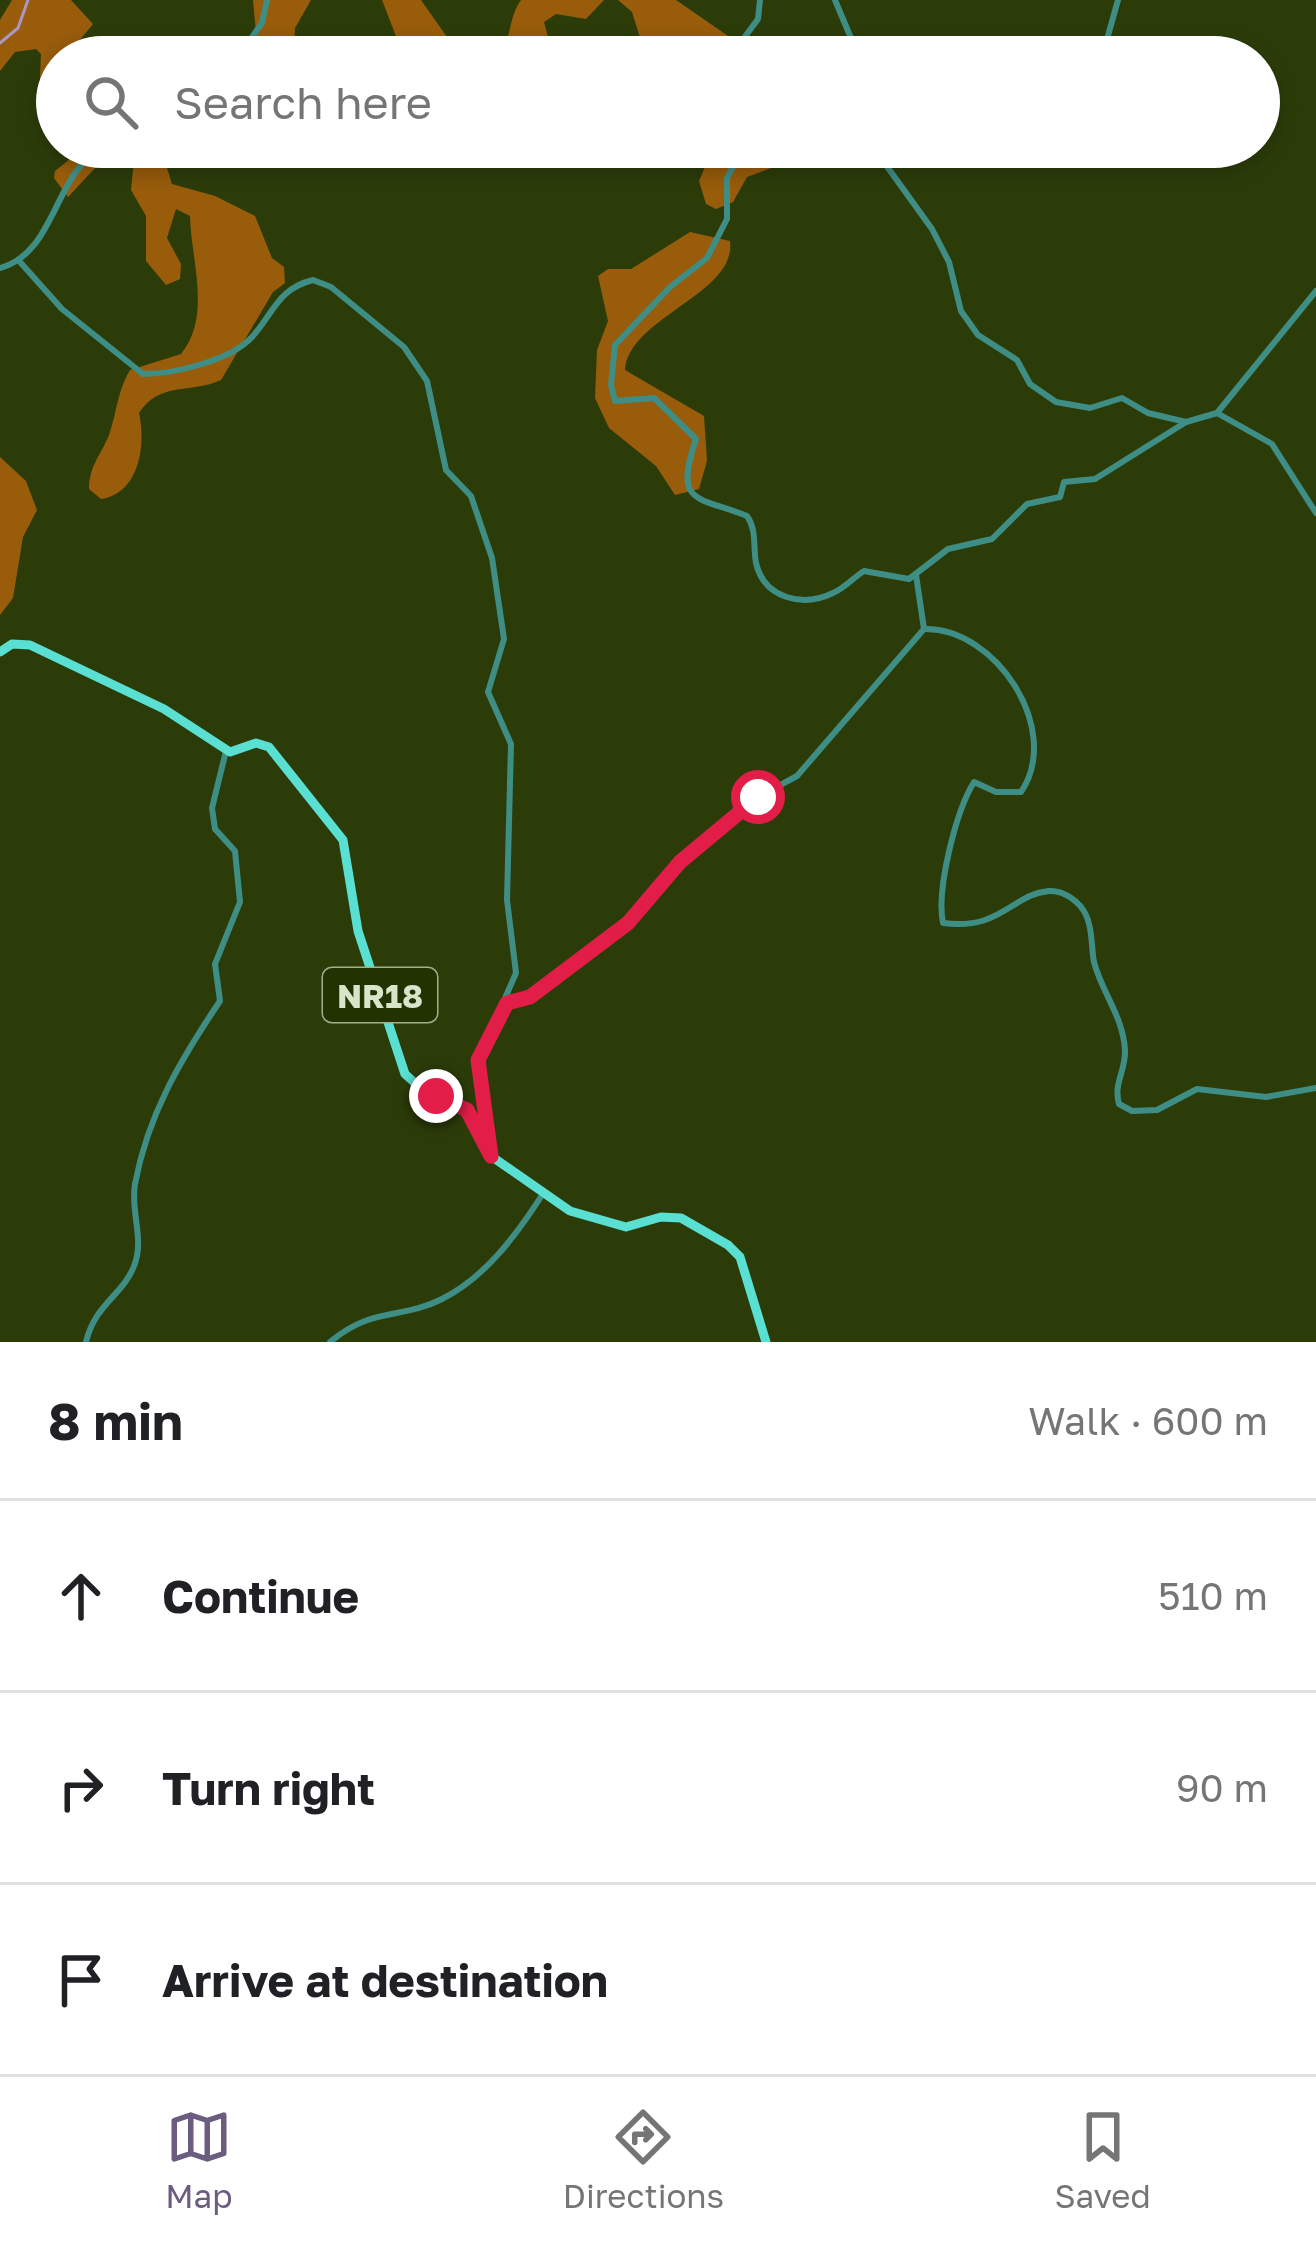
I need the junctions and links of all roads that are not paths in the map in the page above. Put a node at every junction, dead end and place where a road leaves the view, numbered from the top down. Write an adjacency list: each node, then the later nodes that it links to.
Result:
1 (268, 0): 5 (street)
2 (760, 0): 6 (street)
3 (835, 0): 7 (street)
4 (1118, 0): 8 (street)
5 (252, 36)
6 (745, 36)
7 (850, 36)
8 (1108, 36)
9 (80, 168): 12 (street)
10 (732, 168): 18 (street)
11 (888, 168): 16 (street)
12 (20, 262): 13 (street); 22 (street)
13 (0, 268)
14 (1316, 291): 15 (street)
15 (1217, 413): 16 (street); 17 (street)
16 (1186, 422): 18 (street)
17 (1316, 513)
18 (916, 575): 19 (street)
19 (924, 628): 22 (street); 23 (street)
20 (0, 652): 21 (main road, NR18)
21 (226, 750): 24 (main road, NR18); 26 (street)
22 (507, 1003): 24 (street)
23 (1316, 1088)
24 (491, 1156): 25 (main road, NR18)
25 (544, 1192): 27 (street); 28 (main road, NR18)
26 (86, 1342)
27 (330, 1342)
28 (766, 1342)

